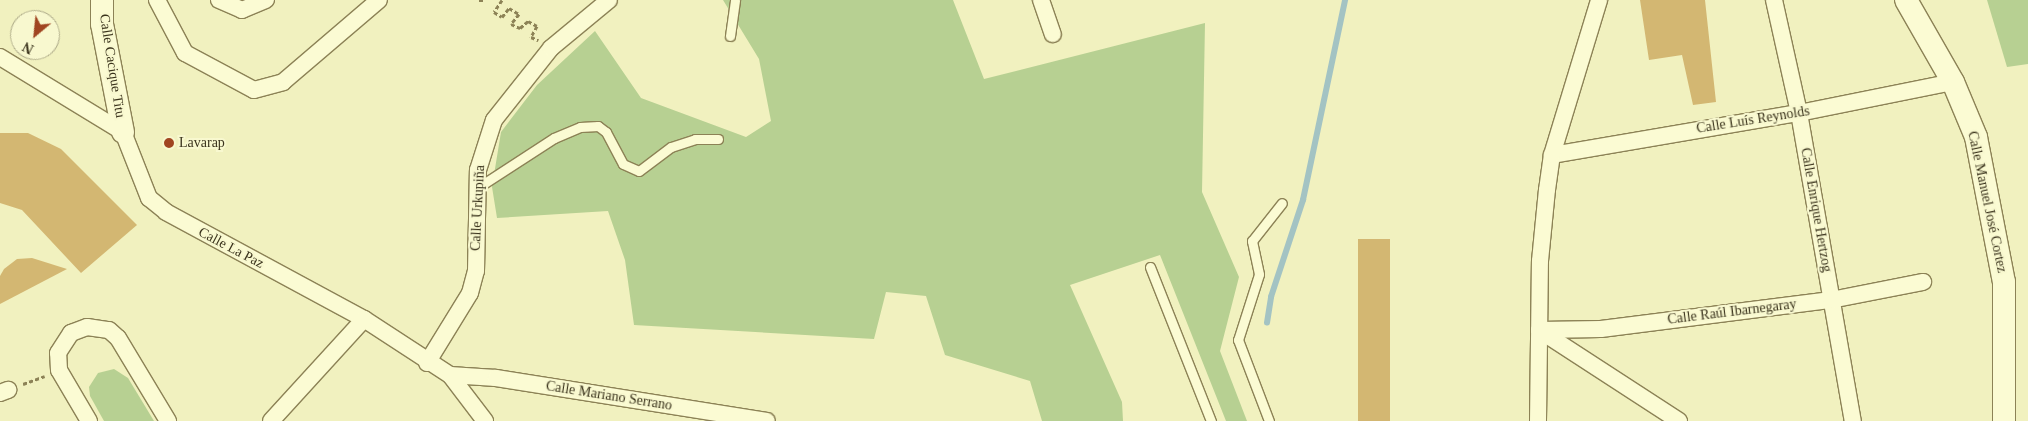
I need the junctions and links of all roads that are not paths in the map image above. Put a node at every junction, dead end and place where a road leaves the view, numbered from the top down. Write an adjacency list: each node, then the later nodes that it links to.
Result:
1 (102, 0): 17 (street, Calle Cacique Titu)
2 (157, 0): 5 (street)
3 (219, 0): 4 (street)
4 (266, 0)
5 (379, 0)
6 (609, 0): 20 (street, Calle Urkupiña)
7 (735, 0): 13 (lane)
8 (1042, 0): 12 (street)
9 (1599, 0): 19 (street)
10 (1774, 0): 16 (street, Calle Enrique Hertzog)
11 (1906, 0): 15 (street, Calle Manuel José Cortez)
12 (1053, 34)
13 (730, 36)
14 (0, 56): 17 (street)
15 (1953, 82): 16 (street, Calle Luís Reynolds); 39 (street, Calle Manuel José Cortez)
16 (1799, 114): 19 (street, Calle Luís Reynolds); 24 (street, Calle Enrique Hertzog)
17 (122, 132): 25 (street, Calle La Paz)
18 (718, 140): 20 (lane)
19 (1552, 155): 26 (street)
20 (477, 188): 27 (street, Calle Urkupiña)
21 (1282, 203): 35 (lane)
22 (1150, 267): 34 (lane)
23 (1923, 282): 24 (street, Calle Raúl Ibarnegaray)
24 (1831, 300): 26 (street, Calle Raúl Ibarnegaray); 38 (street, Calle Enrique Hertzog)
25 (364, 319): 27 (street, Calle La Paz); 31 (street)
26 (1539, 330): 36 (street); 37 (street)
27 (427, 363): 28 (street, Calle La Paz)
28 (450, 375): 32 (street, Calle La Paz); 33 (street, Calle Mariano Serrano)
29 (89, 421): 30 (street)
30 (168, 421)
31 (271, 421)
32 (485, 421)
33 (767, 421)
34 (1211, 421)
35 (1269, 421)
36 (1538, 421)
37 (1679, 421)
38 (1853, 421)
39 (2004, 421)

